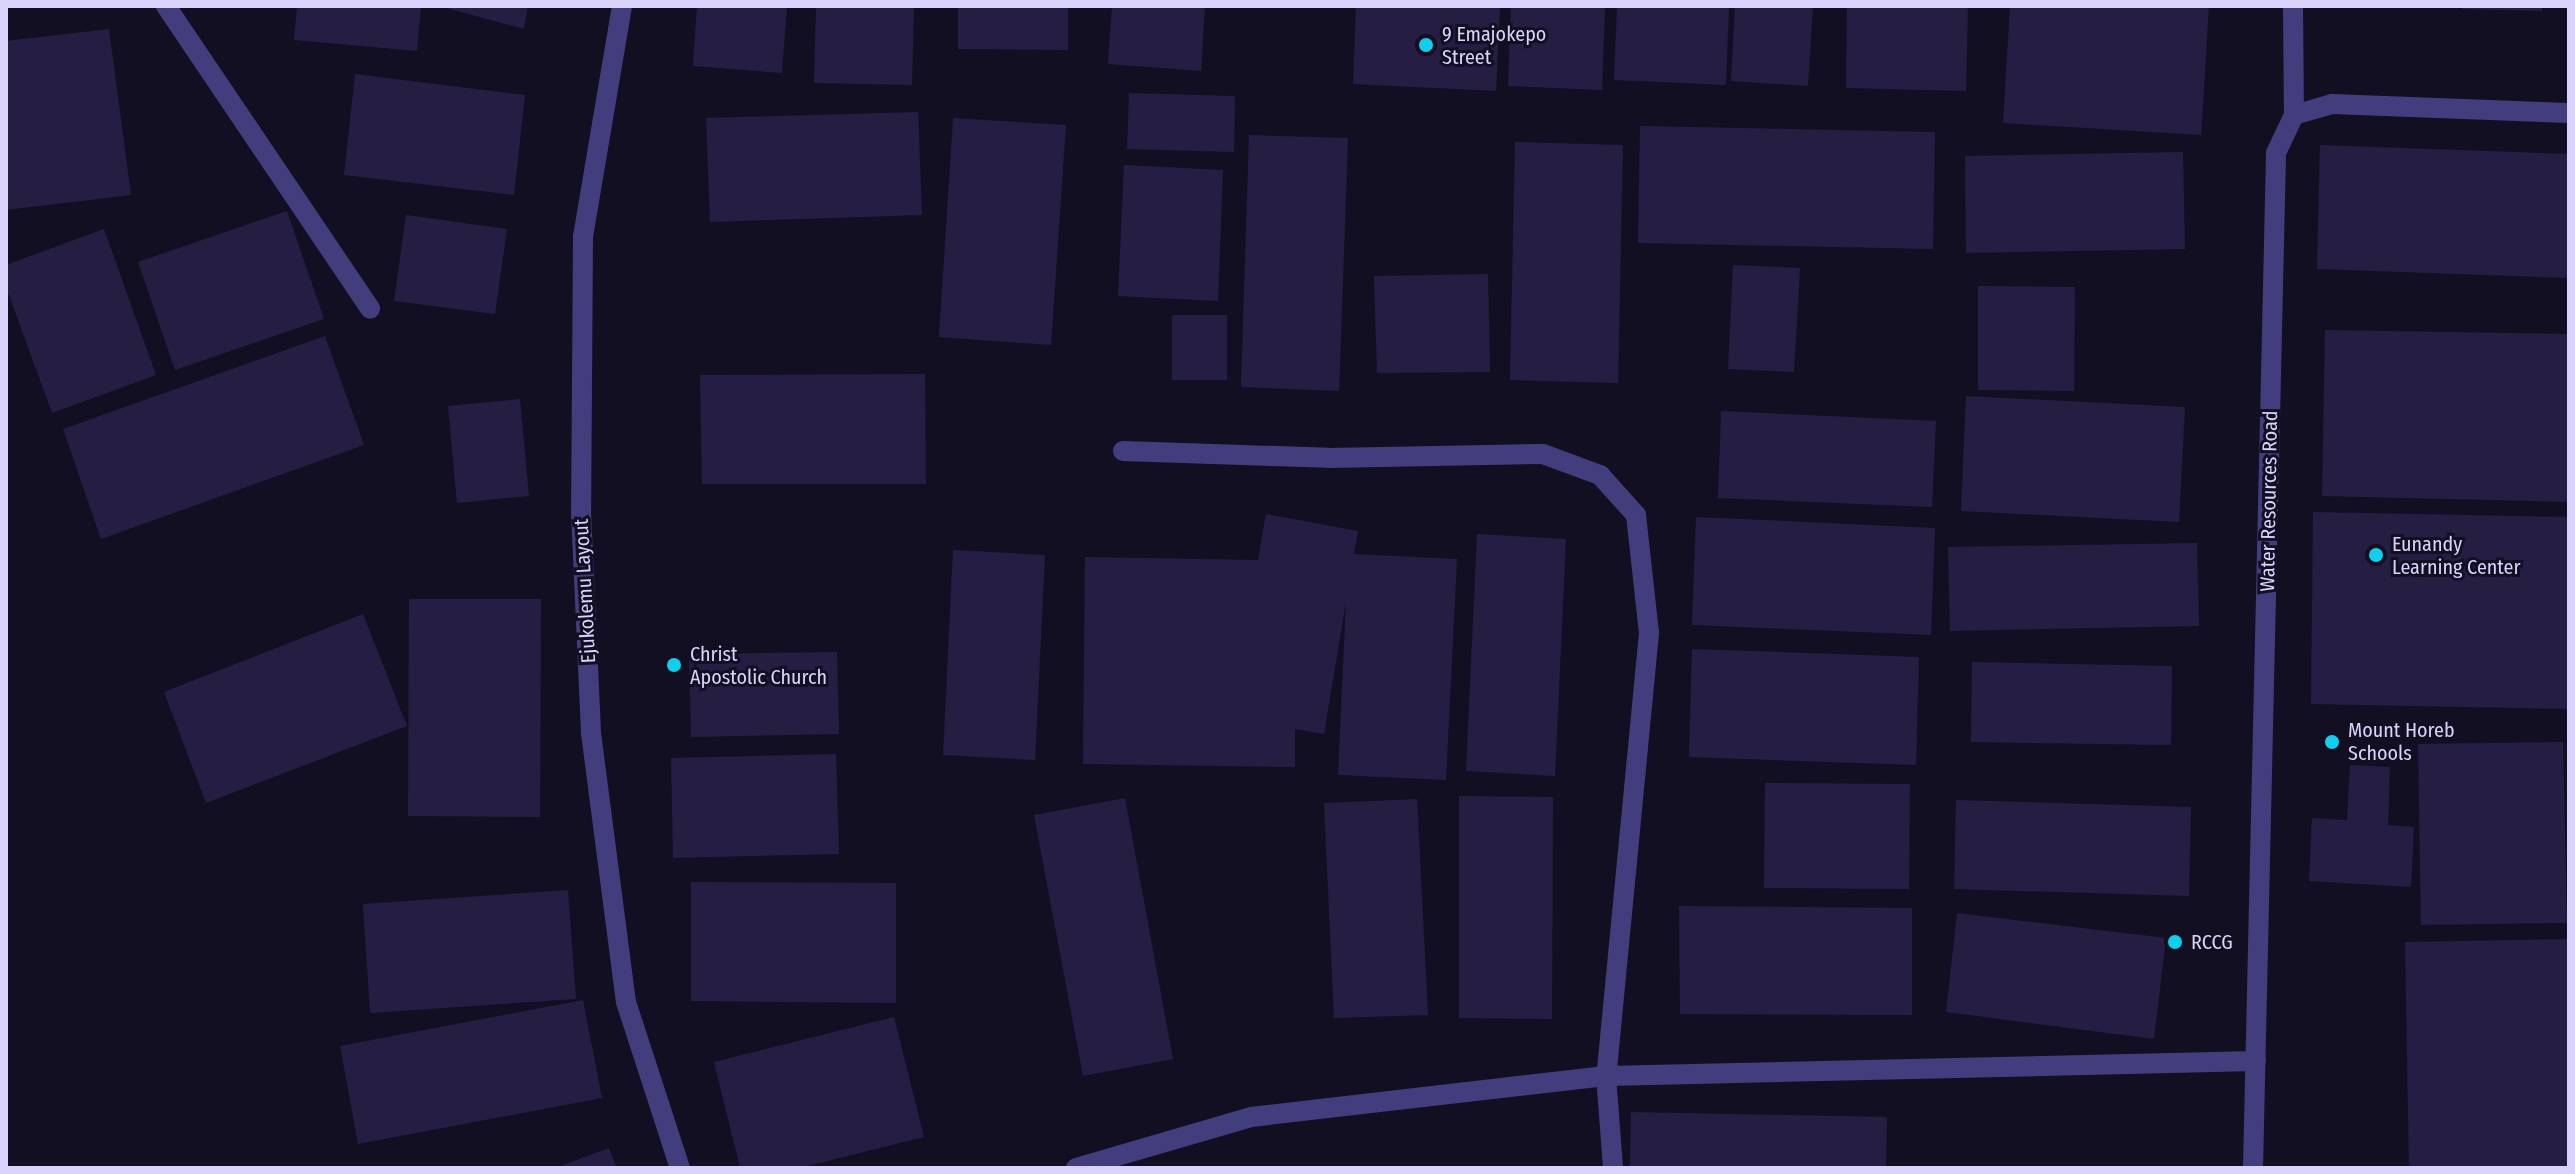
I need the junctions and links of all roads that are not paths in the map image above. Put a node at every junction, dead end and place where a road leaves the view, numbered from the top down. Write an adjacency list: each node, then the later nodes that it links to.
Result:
1 (166, 6): 6 (street)
2 (622, 6): 10 (street, Ejukolemu Layout)
3 (2293, 6): 5 (street)
4 (2569, 113): 5 (street)
5 (2294, 115): 8 (street, Water Resources Road)
6 (370, 309)
7 (1123, 451): 9 (street)
8 (2256, 1061): 9 (street); 13 (street, Water Resources Road)
9 (1606, 1076): 11 (street); 12 (street)
10 (680, 1168)
11 (1076, 1168)
12 (1613, 1168)
13 (2253, 1168)

